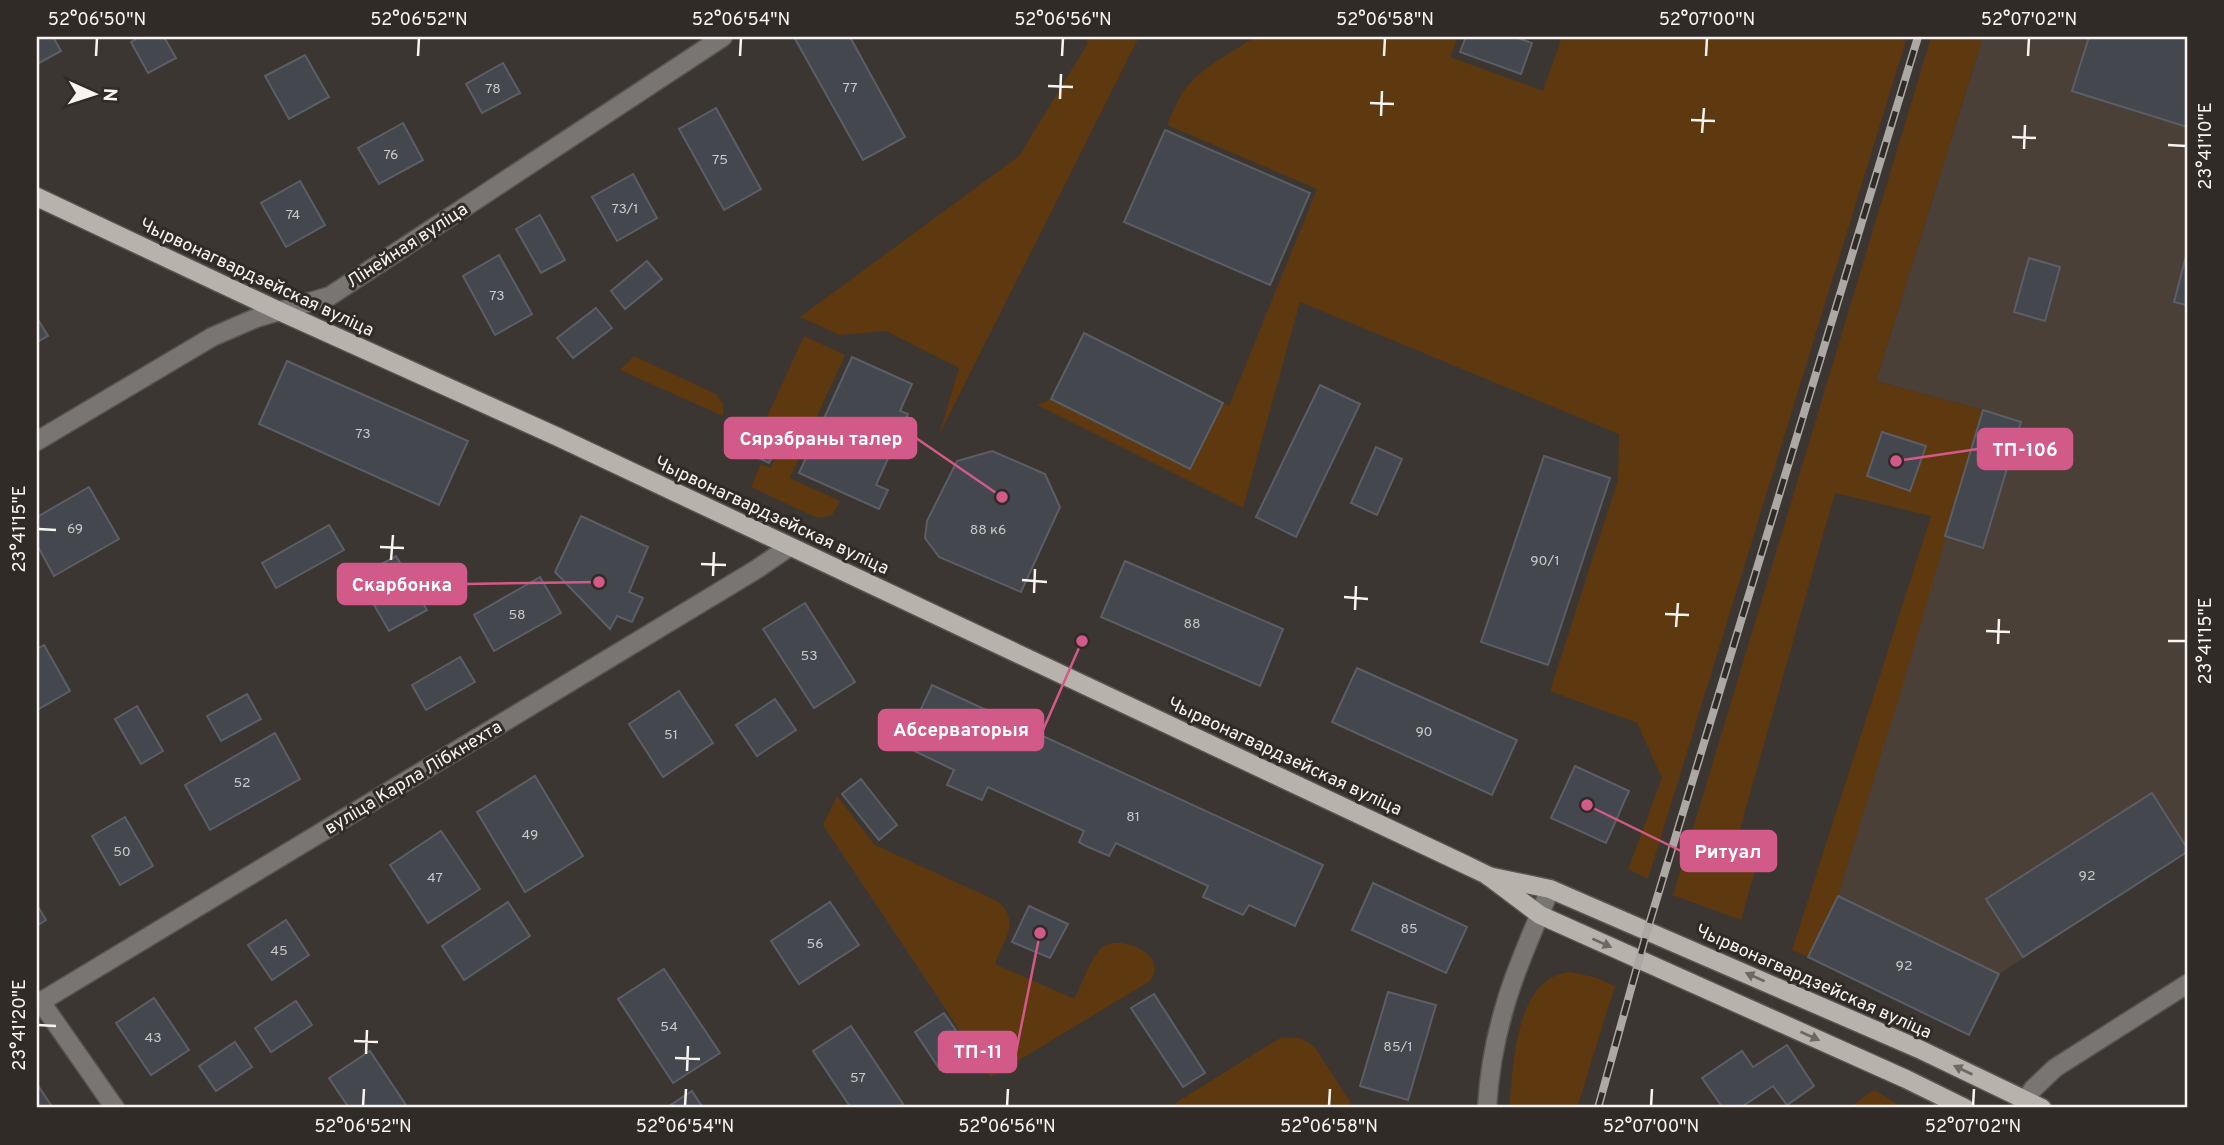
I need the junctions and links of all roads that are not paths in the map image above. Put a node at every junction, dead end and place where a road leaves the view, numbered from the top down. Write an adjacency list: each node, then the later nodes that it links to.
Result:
1 (723, 37): 3 (street, Лінейная вуліца)
2 (37, 197): 3 (main road, Чырвонагвардзейская вуліца)
3 (279, 311): 4 (street, Лінейная вуліца); 5 (main road, Чырвонагвардзейская вуліца)
4 (37, 441)
5 (789, 547): 6 (main road, Чырвонагвардзейская вуліца); 10 (street, вуліца Карла Лібкнехта)
6 (1487, 875): 7 (main road, Чырвонагвардзейская вуліца); 8 (main road, Чырвонагвардзейская вуліца)
7 (1550, 889): 8 (street); 11 (main road, Чырвонагвардзейская вуліца, one-way to 7)
8 (1540, 915): 13 (street); 14 (main road, Чырвонагвардзейская вуліца, one-way to 14)
9 (2187, 984): 11 (street)
10 (39, 1003): 12 (street)
11 (2022, 1104): 15 (main road, Чырвонагвардзейская вуліца)
12 (116, 1108)
13 (1487, 1108)
14 (1965, 1108)
15 (2042, 1108)

